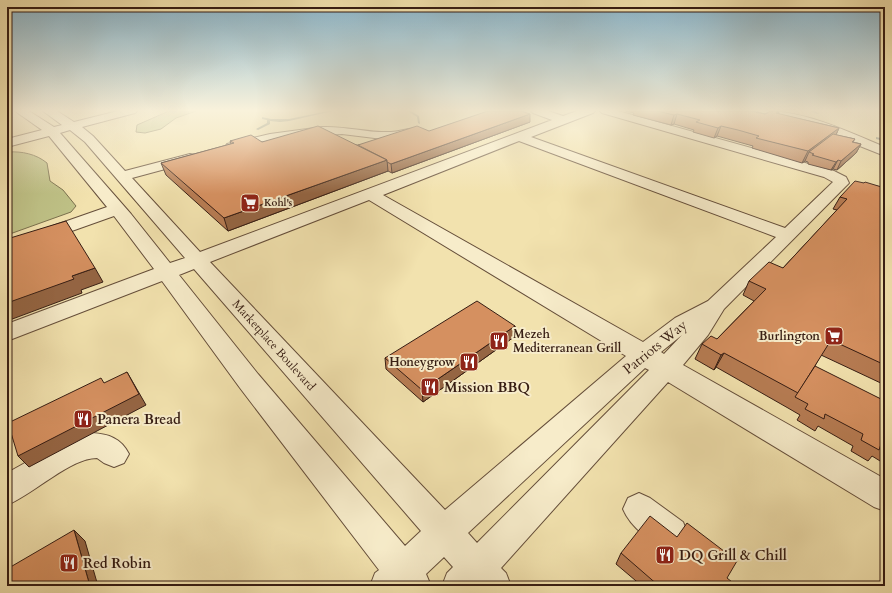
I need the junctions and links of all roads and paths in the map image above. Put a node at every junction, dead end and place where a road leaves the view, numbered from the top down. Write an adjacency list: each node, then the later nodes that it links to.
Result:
1 (25, 139): 9 (street)
2 (58, 139): 15 (street)
3 (87, 139): 13 (street, Marketplace Boulevard)
4 (271, 139): 10 (street)
5 (515, 139): 14 (street)
6 (524, 139): 16 (street)
7 (704, 139): 16 (street, Patriots Way)
8 (852, 139): 11 (street)
9 (13, 142)
10 (219, 150)
11 (885, 152)
12 (204, 154): 13 (street)
13 (122, 176): 18 (street, Marketplace Boulevard)
14 (370, 194): 18 (street); 21 (street)
15 (117, 209): 17 (street); 19 (street)
16 (788, 235): 21 (street, Patriots Way)
17 (7, 248)
18 (196, 260): 19 (street); 26 (street, Marketplace Boulevard)
19 (165, 272): 20 (street); 29 (street)
20 (7, 333)
21 (656, 360): 24 (street); 26 (street, Patriots Way); 28 (street, Patriots Way)
22 (114, 454): 23 (street)
23 (7, 490)
24 (885, 496)
25 (639, 508): 27 (street)
26 (444, 533): 28 (street, Marketplace Boulevard); 29 (street, Patriots Way)
27 (677, 538)
28 (477, 580)
29 (401, 581)

